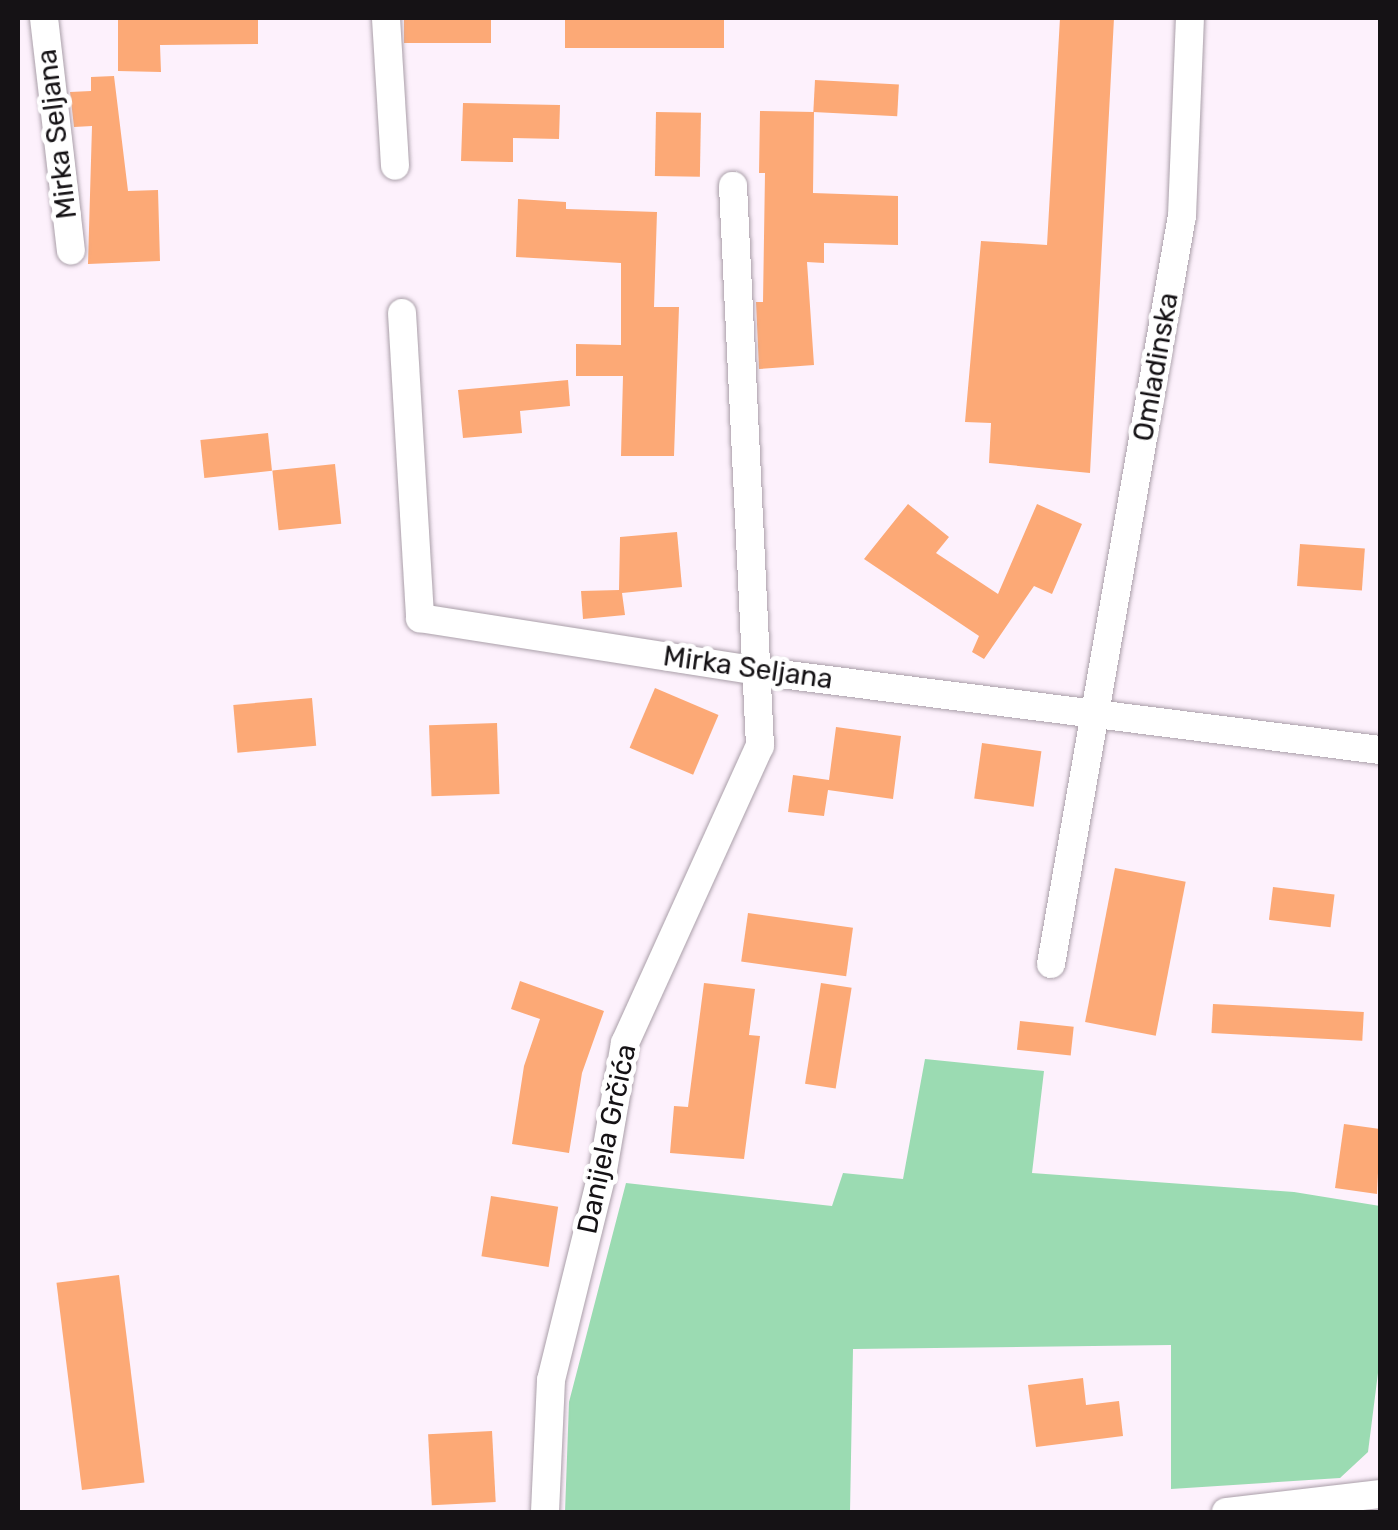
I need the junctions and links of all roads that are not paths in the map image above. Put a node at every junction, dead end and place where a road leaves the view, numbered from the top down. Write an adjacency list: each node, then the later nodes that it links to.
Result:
1 (44, 18): 6 (street, Mirka Seljana)
2 (386, 18): 4 (street)
3 (1190, 18): 9 (street, Omladinska)
4 (395, 166)
5 (733, 186): 8 (street, Danijela Grčića)
6 (71, 250)
7 (402, 313): 8 (street, Mirka Seljana)
8 (757, 671): 9 (street, Mirka Seljana); 13 (street, Danijela Grčića)
9 (1095, 714): 10 (street, Mirka Seljana); 11 (street, Omladinska)
10 (1380, 750)
11 (1051, 964)
12 (1380, 1494): 14 (street)
13 (545, 1512)
14 (1226, 1512)

